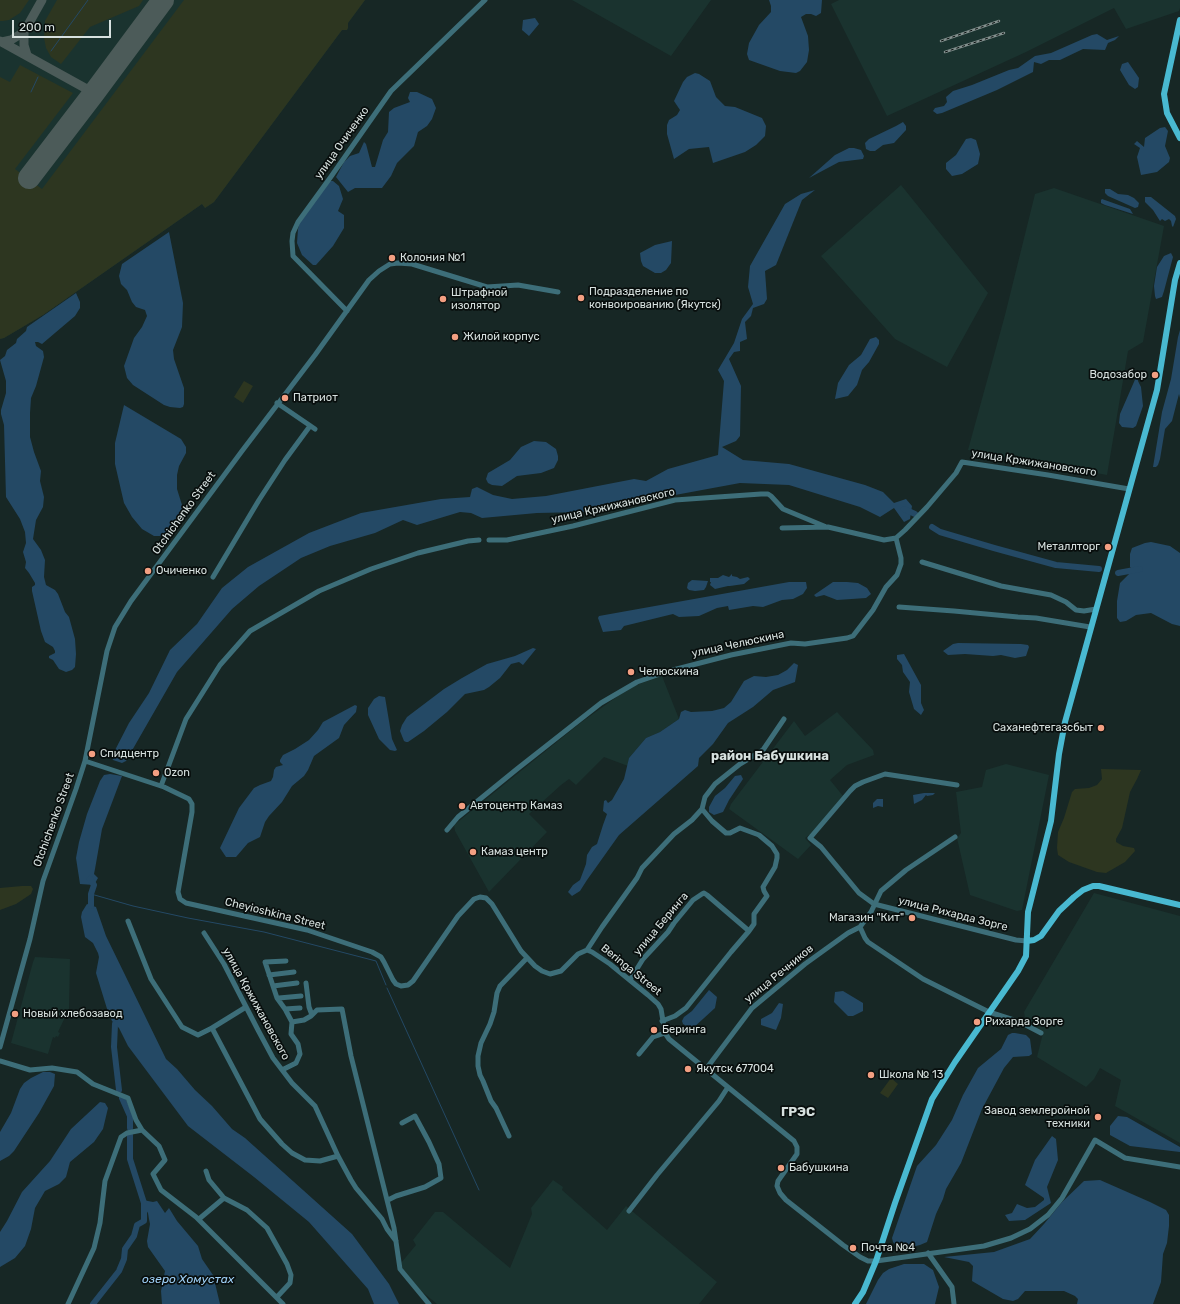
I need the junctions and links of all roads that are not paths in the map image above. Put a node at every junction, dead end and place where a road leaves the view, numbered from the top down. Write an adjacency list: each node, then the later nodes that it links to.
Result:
1 (485, 0): 6 (street, улица Очиченко)
2 (1180, 20): 3 (main road)
3 (1180, 138)
4 (1180, 263): 8 (main road)
5 (558, 292): 6 (street, Otchichenko Street)
6 (347, 311): 7 (street, Otchichenko Street)
7 (279, 401): 15 (street); 20 (street, Otchichenko Street)
8 (1130, 489): 11 (street, улица Кржижановского); 17 (main road)
9 (828, 527): 10 (street, улица Кржижановского); 11 (street, улица Кржижановского); 13 (street, улица Кржижановского)
10 (782, 528)
11 (896, 538): 24 (street, улица Челюскина)
12 (479, 540): 22 (street)
13 (490, 540)
14 (922, 562): 17 (street)
15 (213, 577)
16 (899, 607): 18 (street)
17 (1096, 609): 18 (main road)
18 (1090, 627): 32 (main road)
19 (784, 719): 23 (street)
20 (85, 761): 22 (street); 54 (street, Otchichenko Street)
21 (957, 785): 26 (street, улица Рихарда Зорге)
22 (161, 786): 34 (street, Cheyioshkina Street)
23 (702, 809): 30 (street); 33 (street)
24 (447, 830)
25 (955, 837): 26 (street, улица Рихарда Зорге)
26 (874, 904): 29 (street, улица Речников); 32 (street, улица Рихарда Зорге)
27 (1180, 905): 32 (main road)
28 (128, 921): 51 (street)
29 (860, 927): 47 (street); 58 (street, улица Речников)
30 (749, 931): 38 (street, улица Беринга); 49 (street)
31 (204, 933): 44 (street, улица Кржижановского)
32 (1028, 941): 47 (main road)
33 (587, 950): 34 (street, Cheyioshkina Street); 38 (street, Beringa Street)
34 (527, 958): 62 (street)
35 (286, 960): 37 (street)
36 (294, 972): 37 (street)
37 (269, 975): 41 (street)
38 (630, 980): 49 (street, Beringa Street)
39 (297, 983): 41 (street)
40 (306, 983): 48 (street)
41 (273, 986): 43 (street)
42 (301, 996): 43 (street)
43 (278, 998): 46 (street)
44 (246, 1007): 51 (street); 57 (street, улица Кржижановского)
45 (300, 1008): 46 (street)
46 (285, 1009): 50 (street)
47 (989, 1012): 53 (street); 72 (main road)
48 (312, 1015): 50 (street); 67 (street)
49 (662, 1021): 52 (street, Beringa Street)
50 (292, 1022): 57 (street)
51 (212, 1028): 63 (street)
52 (665, 1032): 55 (street); 58 (street)
53 (1041, 1033)
54 (0, 1047)
55 (639, 1054)
56 (0, 1061): 61 (street)
57 (282, 1070): 63 (street, улица Кржижановского)
58 (706, 1070): 59 (street)
59 (728, 1087): 68 (street); 72 (street)
60 (402, 1123): 67 (street)
61 (142, 1130): 69 (street); 74 (street)
62 (510, 1136)
63 (338, 1156): 70 (street, улица Кржижановского)
64 (1180, 1167): 71 (street)
65 (206, 1171): 66 (street)
66 (224, 1198): 69 (street); 73 (street)
67 (388, 1200): 70 (street)
68 (629, 1211)
69 (199, 1219): 73 (street)
70 (397, 1242): 76 (street)
71 (928, 1253): 72 (street); 78 (street)
72 (876, 1261): 77 (main road)
73 (277, 1297): 75 (street)
74 (68, 1304)
75 (284, 1304)
76 (430, 1304)
77 (855, 1304)
78 (954, 1304)

